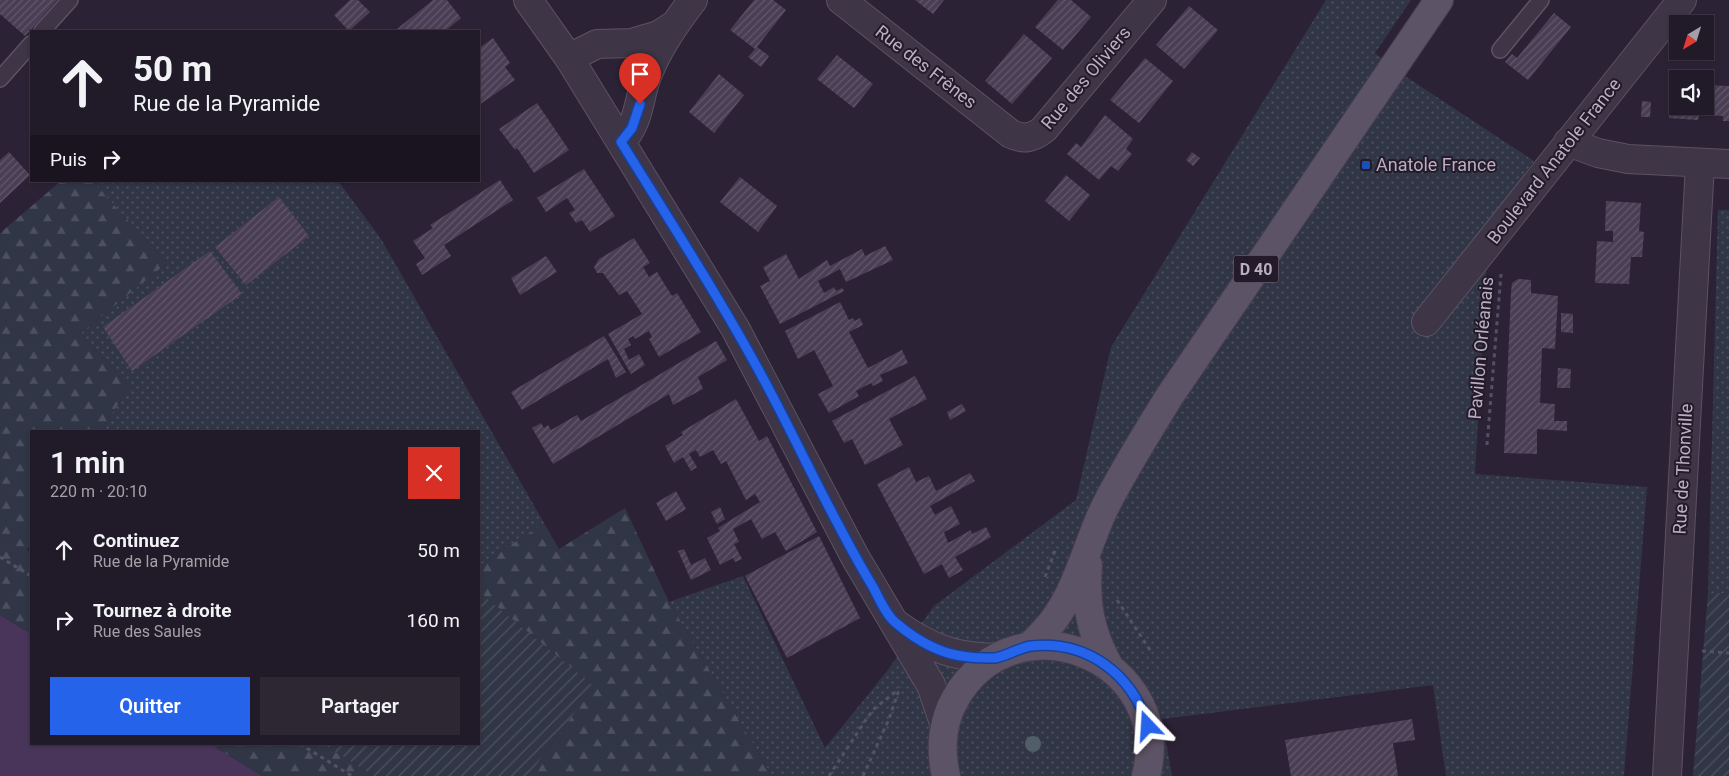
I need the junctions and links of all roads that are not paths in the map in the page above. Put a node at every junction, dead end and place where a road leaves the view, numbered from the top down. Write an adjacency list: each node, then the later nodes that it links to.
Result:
1 (70, 0): 10 (lane)
2 (528, 0): 13 (street)
3 (694, 0): 9 (street)
4 (841, 0): 15 (street, Rue des Frênes)
5 (1152, 0): 15 (street, Rue des Oliviers)
6 (1439, 0): 21 (main road, D 40)
7 (1541, 0): 12 (lane)
8 (1682, 0): 17 (street, Boulevard Anatole France)
9 (674, 25): 13 (street); 16 (street)
10 (43, 30)
11 (30, 45): 14 (lane)
12 (1500, 50)
13 (569, 58): 16 (street)
14 (0, 79)
15 (1011, 134)
16 (621, 142): 22 (street)
17 (1568, 142): 18 (street); 20 (street, Boulevard Anatole France)
18 (1700, 163): 19 (street); 29 (street, Rue de Thonville)
19 (1729, 164)
20 (1426, 322)
21 (1089, 547): 23 (main road, D 40); 25 (main road, D 40)
22 (893, 621): 24 (street); 26 (street)
23 (1030, 646): 24 (main road); 25 (main road)
24 (996, 658): 26 (main road)
25 (1109, 666): 28 (main road)
26 (945, 751): 27 (main road)
27 (926, 776)
28 (1146, 776)
29 (1667, 776)

